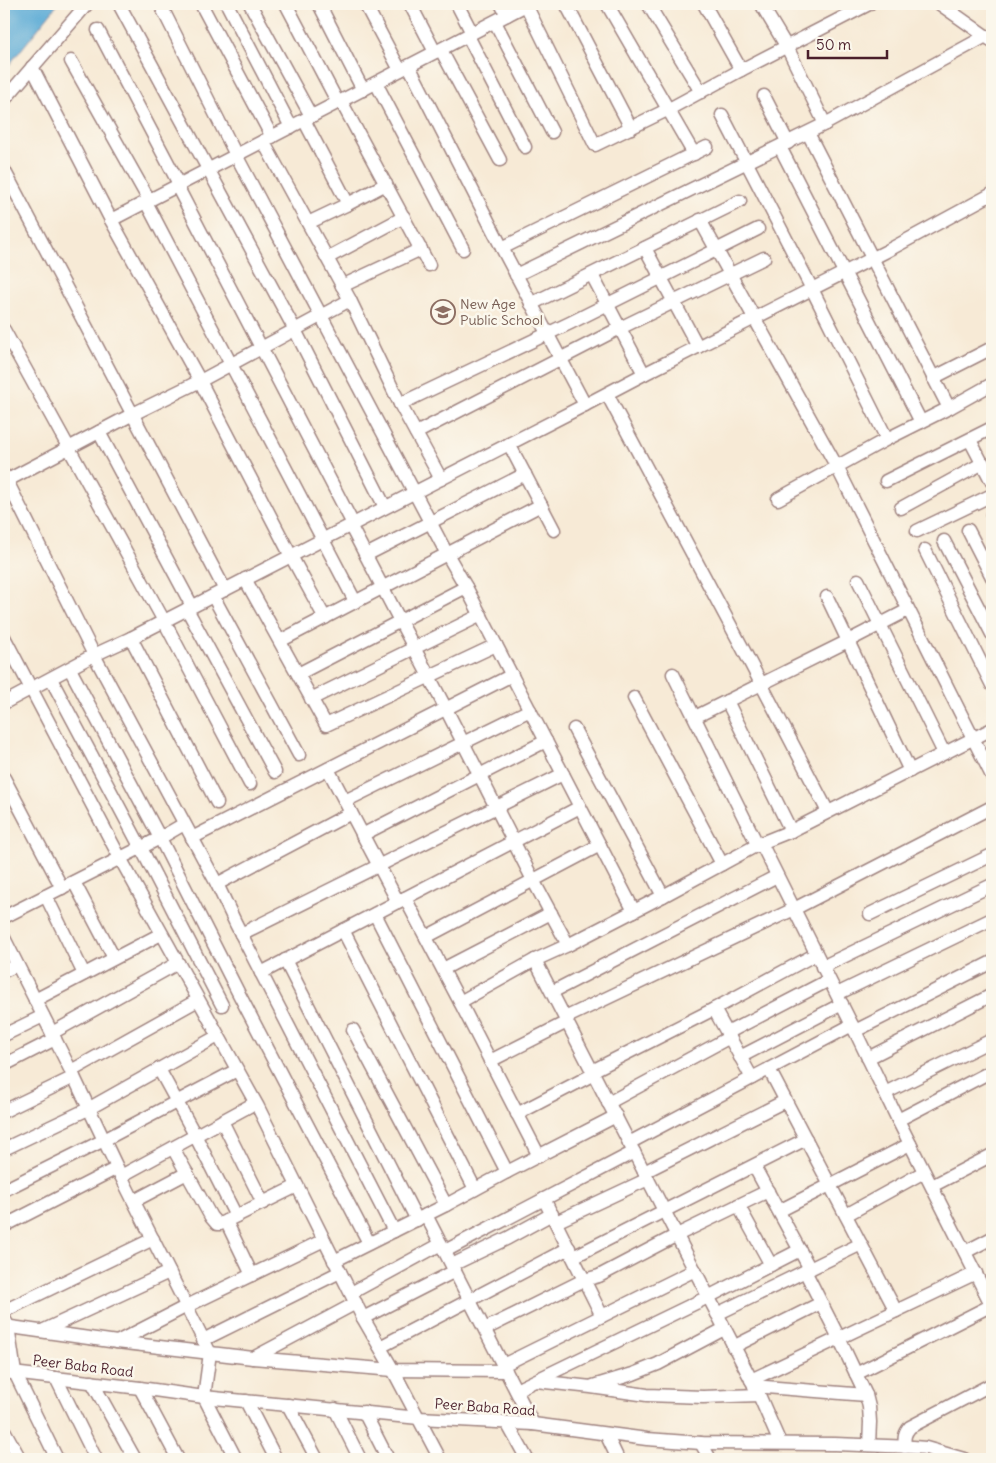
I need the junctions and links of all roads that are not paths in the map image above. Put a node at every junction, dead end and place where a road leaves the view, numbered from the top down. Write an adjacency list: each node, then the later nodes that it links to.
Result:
1 (87, 4): 28 (street)
2 (160, 4): 50 (street)
3 (201, 4): 45 (street)
4 (227, 4): 41 (street)
5 (250, 4): 39 (street)
6 (286, 4): 36 (street)
7 (319, 4): 32 (street)
8 (365, 4): 29 (street)
9 (410, 4): 26 (street)
10 (457, 4): 23 (street)
11 (566, 4): 42 (street)
12 (607, 4): 37 (street)
13 (648, 4): 33 (street)
14 (704, 4): 30 (street)
15 (761, 4): 25 (street)
16 (869, 4): 25 (street)
17 (940, 4): 24 (street)
18 (527, 5): 20 (street); 42 (street)
19 (120, 6): 53 (street)
20 (504, 10): 21 (street)
21 (495, 22): 23 (street); 43 (street)
22 (98, 30): 56 (street)
23 (470, 34): 26 (street); 47 (street)
24 (989, 38): 40 (street)
25 (787, 47): 30 (street); 40 (street)
26 (438, 51): 29 (street); 51 (street)
27 (71, 61): 58 (street)
28 (32, 67): 35 (street); 62 (street)
29 (404, 68): 31 (street); 66 (street)
30 (741, 70): 33 (street)
31 (376, 83): 32 (street); 69 (street)
32 (363, 90): 36 (street)
33 (701, 92): 37 (street)
34 (764, 96): 46 (street)
35 (4, 100)
36 (340, 102): 39 (street); 55 (street)
37 (669, 110): 42 (street); 49 (street)
38 (722, 115): 52 (street)
39 (307, 118): 41 (street); 60 (street)
40 (825, 124): 44 (street)
41 (291, 127): 45 (street)
42 (631, 128)
43 (552, 132)
44 (808, 133): 46 (street); 73 (street)
45 (268, 139): 50 (street); 64 (street)
46 (784, 145): 52 (street); 75 (street)
47 (525, 147)
48 (707, 147): 49 (street)
49 (694, 154): 66 (street)
50 (236, 155): 53 (street); 86 (street)
51 (500, 160)
52 (748, 163): 78 (street); 81 (street)
53 (209, 169): 56 (street); 90 (street)
54 (4, 170): 105 (street)
55 (386, 184): 60 (street); 61 (street)
56 (178, 185): 58 (street); 93 (street)
57 (992, 194): 73 (street)
58 (148, 201): 62 (street); 96 (street)
59 (740, 201): 63 (street)
60 (348, 204): 64 (street)
61 (404, 217): 68 (street); 71 (street)
62 (111, 220): 99 (street)
63 (700, 220): 67 (street); 70 (street)
64 (308, 223): 71 (street)
65 (758, 229): 70 (street)
66 (502, 248): 78 (street)
67 (645, 248): 76 (street); 79 (street)
68 (421, 249): 74 (street); 80 (street)
69 (464, 249)
70 (716, 249): 77 (street); 79 (street)
71 (327, 258): 80 (street)
72 (764, 258): 77 (street)
73 (872, 258): 75 (street); 98 (street)
74 (430, 265)
75 (844, 273): 81 (street); 106 (street)
76 (592, 274): 84 (street); 85 (street)
77 (730, 274): 83 (street); 87 (street)
78 (516, 276): 84 (street)
79 (661, 276): 83 (street); 85 (street)
80 (342, 286): 82 (street)
81 (812, 289): 87 (street); 110 (street)
82 (350, 300): 86 (street); 102 (street)
83 (674, 301): 88 (street); 92 (street)
84 (532, 304): 91 (street)
85 (607, 304): 88 (street); 91 (street)
86 (322, 315): 90 (street); 120 (street)
87 (755, 318): 92 (street); 114 (street)
88 (620, 328): 95 (street); 97 (street)
89 (4, 330): 113 (street)
90 (296, 330): 93 (street); 124 (street)
91 (547, 333): 95 (street); 102 (street)
92 (698, 347): 97 (street)
93 (262, 348): 96 (street); 127 (street)
94 (992, 348): 98 (street)
95 (561, 358): 103 (street); 109 (street)
96 (230, 365): 99 (street); 131 (street)
97 (644, 374): 101 (street)
98 (933, 378): 104 (street)
99 (200, 381): 105 (street); 136 (street)
100 (992, 384): 104 (street)
101 (607, 394): 103 (street); 167 (street)
102 (400, 404): 109 (street)
103 (586, 405): 112 (street)
104 (949, 408): 106 (street)
105 (133, 414): 108 (street); 142 (street)
106 (921, 422): 110 (street)
107 (992, 428): 111 (street)
108 (99, 432): 113 (street); 146 (street)
109 (416, 433): 117 (street)
110 (887, 439): 114 (street)
111 (970, 440): 115 (street); 119 (street)
112 (509, 444): 116 (street); 117 (street)
113 (68, 449): 118 (street); 150 (street)
114 (837, 467): 122 (street); 147 (street)
115 (989, 473): 125 (street)
116 (525, 474): 123 (street); 126 (street)
117 (441, 479): 120 (street)
118 (5, 480): 160 (street)
119 (886, 482)
120 (415, 492): 124 (street); 126 (street)
121 (992, 495): 130 (street)
122 (778, 499)
123 (541, 505): 128 (street); 134 (street)
124 (386, 508): 127 (street)
125 (901, 508)
126 (430, 522): 134 (street); 135 (street)
127 (352, 525): 131 (street); 135 (street)
128 (554, 530)
129 (968, 530): 137 (street)
130 (917, 531)
131 (322, 540): 136 (street); 145 (street)
132 (944, 541): 153 (street)
133 (925, 550): 168 (street)
134 (447, 554): 140 (street); 141 (street)
135 (366, 555): 140 (street)
136 (291, 556): 138 (street); 149 (street)
137 (992, 576)
138 (245, 579): 142 (street); 156 (street)
139 (858, 580): 152 (street)
140 (383, 587): 145 (street); 151 (street)
141 (466, 587): 148 (street); 151 (street)
142 (225, 590): 143 (street)
143 (213, 596): 146 (street); 183 (street)
144 (826, 596): 157 (street)
145 (356, 601): 149 (street)
146 (190, 608): 150 (street); 186 (street)
147 (908, 610): 152 (street); 179 (street)
148 (481, 615): 158 (street); 159 (street)
149 (325, 618): 156 (street)
150 (164, 621): 155 (street); 191 (street)
151 (401, 622): 159 (street); 162 (street)
152 (880, 624): 157 (street); 182 (street)
153 (992, 634)
154 (4, 637): 169 (street)
155 (131, 638): 160 (street); 192 (street)
156 (280, 641): 162 (street)
157 (848, 641): 167 (street); 185 (street)
158 (496, 645): 164 (street); 165 (street)
159 (414, 648): 165 (street); 170 (street)
160 (94, 655): 161 (street); 198 (street)
161 (70, 668): 166 (street); 201 (street)
162 (298, 674): 170 (street)
163 (673, 674): 176 (street)
164 (512, 675): 174 (street); 175 (street)
165 (429, 676): 170 (street); 174 (street)
166 (51, 679): 169 (street); 206 (street)
167 (762, 684): 172 (street); 197 (street)
168 (992, 685)
169 (31, 688): 173 (street); 208 (street)
170 (311, 698)
171 (634, 698): 209 (street)
172 (727, 701): 176 (street); 199 (street)
173 (4, 703)
174 (446, 709): 181 (street); 184 (street)
175 (530, 710): 180 (street); 181 (street)
176 (695, 717): 205 (street)
177 (574, 729): 218 (street)
178 (992, 729): 179 (street)
179 (973, 738): 182 (street); 189 (street)
180 (546, 740): 187 (street); 188 (street)
181 (463, 742): 187 (street); 193 (street)
182 (944, 753): 185 (street)
183 (299, 755)
184 (328, 769): 193 (street); 202 (street)
185 (910, 771): 197 (street)
186 (275, 772)
187 (480, 774): 194 (street); 200 (street)
188 (564, 774): 194 (street); 195 (street)
189 (992, 776)
190 (5, 783): 216 (street)
191 (250, 784)
192 (217, 803)
193 (348, 807): 200 (street); 214 (street)
194 (496, 807): 203 (street); 210 (street)
195 (580, 807): 203 (street); 204 (street)
196 (992, 808): 220 (street)
197 (828, 812): 199 (street)
198 (184, 824): 201 (street); 202 (street)
199 (791, 831): 205 (street)
200 (362, 834): 210 (street)
201 (160, 838): 206 (street); 323 (street)
202 (192, 838): 214 (street)
203 (514, 842): 212 (street); 219 (street)
204 (600, 845): 212 (street); 221 (street)
205 (760, 845): 209 (street); 211 (street)
206 (141, 848): 208 (street); 252 (street)
207 (992, 855): 224 (street)
208 (120, 858): 213 (street); 228 (street)
209 (722, 864): 218 (street)
210 (379, 865): 219 (street); 229 (street)
211 (777, 876): 220 (street); 246 (street)
212 (533, 880): 222 (street); 230 (street)
213 (74, 882): 216 (street); 234 (street)
214 (217, 884): 229 (street)
215 (992, 884): 240 (street)
216 (62, 888): 217 (street)
217 (46, 896): 225 (street); 244 (street)
218 (663, 896): 221 (street)
219 (401, 900): 223 (street); 230 (street)
220 (794, 909): 233 (street); 255 (street)
221 (634, 911): 232 (street)
222 (550, 913): 232 (street); 241 (street)
223 (375, 914): 227 (street); 296 (street)
224 (870, 914)
225 (4, 917)
226 (992, 919): 248 (street)
227 (343, 930): 235 (street); 303 (street)
228 (161, 934): 234 (street); 238 (street)
229 (241, 934): 243 (street)
230 (426, 937): 241 (street)
231 (4, 938): 239 (street)
232 (568, 945): 236 (street)
233 (816, 954): 240 (street); 253 (street)
234 (114, 958): 244 (street)
235 (285, 960): 243 (street); 314 (street)
236 (535, 960): 246 (street); 251 (street)
237 (992, 962): 256 (street)
238 (178, 963): 250 (street); 260 (street)
239 (17, 965): 242 (street); 249 (street)
240 (822, 967): 245 (street)
241 (443, 969): 251 (street)
242 (4, 971)
243 (261, 973): 318 (street)
244 (84, 974): 249 (street)
245 (829, 980): 248 (street); 259 (street)
246 (552, 992): 255 (street)
247 (992, 995): 264 (street)
248 (839, 999): 256 (street); 263 (street)
249 (35, 1000): 254 (street)
250 (198, 1000): 261 (street); 272 (street)
251 (460, 1002): 265 (street)
252 (222, 1005)
253 (714, 1009): 259 (street); 271 (street)
254 (43, 1016): 258 (street); 260 (street)
255 (566, 1020): 265 (street); 271 (street)
256 (854, 1028): 264 (street); 269 (street)
257 (353, 1030): 309 (street)
258 (4, 1035)
259 (728, 1035): 263 (street); 277 (street)
260 (53, 1036): 266 (street); 272 (street)
261 (218, 1036): 267 (street); 268 (street)
262 (992, 1040): 274 (street)
263 (740, 1057): 273 (street)
264 (868, 1058): 274 (street)
265 (490, 1061): 281 (street)
266 (4, 1065)
267 (158, 1069): 276 (street); 279 (street)
268 (237, 1070): 276 (street); 278 (street)
269 (769, 1070): 273 (street); 275 (street)
270 (992, 1071): 283 (street)
271 (593, 1073): 277 (street); 281 (street)
272 (72, 1074): 279 (street); 280 (street)
273 (752, 1078): 290 (street)
274 (886, 1093): 283 (street)
275 (786, 1101): 287 (street); 299 (street)
276 (177, 1102): 285 (street); 286 (street)
277 (608, 1102): 282 (street)
278 (255, 1103): 284 (street); 301 (street)
279 (88, 1108): 286 (street); 291 (street)
280 (4, 1111)
281 (517, 1114): 293 (street)
282 (616, 1116): 290 (street); 293 (street)
283 (898, 1120): 288 (street)
284 (222, 1121): 285 (street); 308 (street)
285 (196, 1135): 289 (street); 316 (street)
286 (104, 1140): 295 (street); 304 (street)
287 (806, 1140): 294 (street); 300 (street)
288 (910, 1144): 297 (street); 300 (street)
289 (173, 1148): 295 (street); 298 (street)
290 (632, 1148): 299 (street); 306 (street)
291 (4, 1149)
292 (992, 1155): 302 (street)
293 (539, 1156): 296 (street)
294 (754, 1166): 305 (street); 311 (street)
295 (119, 1172): 307 (street); 317 (street)
296 (507, 1172): 303 (street)
297 (924, 1172): 302 (street); 313 (street)
298 (187, 1173): 307 (street); 316 (street)
299 (646, 1175): 311 (street); 315 (street)
300 (830, 1185): 312 (street); 313 (street)
301 (297, 1186): 308 (street); 322 (street)
302 (932, 1186): 328 (street)
303 (475, 1189): 309 (street)
304 (4, 1190)
305 (768, 1191): 310 (street); 312 (street)
306 (544, 1199): 315 (street); 325 (street)
307 (134, 1201): 321 (street)
308 (263, 1203): 316 (street)
309 (446, 1205): 314 (street)
310 (738, 1205): 319 (street); 329 (street)
311 (664, 1211): 319 (street); 327 (street)
312 (779, 1211): 326 (street)
313 (846, 1215): 324 (street)
314 (421, 1217): 318 (street); 325 (street)
315 (554, 1218): 327 (street); 331 (street)
316 (231, 1219): 336 (street)
317 (4, 1226)
318 (394, 1231): 323 (street)
319 (677, 1235): 332 (street); 337 (street)
320 (992, 1238): 328 (street)
321 (153, 1239): 334 (street); 345 (street)
322 (324, 1240): 330 (street); 336 (street)
323 (369, 1243): 330 (street)
324 (861, 1244): 333 (street); 344 (street)
325 (443, 1247): 331 (street); 339 (street)
326 (800, 1250): 329 (street); 333 (street)
327 (571, 1252): 337 (street); 340 (street)
328 (965, 1252): 335 (street)
329 (771, 1265): 338 (street)
330 (337, 1267): 339 (street); 354 (street)
331 (454, 1268): 340 (street); 348 (street)
332 (695, 1270): 338 (street); 347 (street)
333 (808, 1270): 341 (street); 346 (street)
334 (169, 1272): 342 (street); 352 (street)
335 (976, 1273): 343 (street); 344 (street)
336 (252, 1274): 342 (street)
337 (584, 1280): 347 (street); 350 (street)
338 (708, 1297): 346 (street); 365 (street)
339 (353, 1298): 348 (street); 359 (street)
340 (470, 1300): 350 (street); 356 (street)
341 (821, 1303): 353 (street); 357 (street)
342 (186, 1306): 354 (street); 355 (street)
343 (992, 1306): 363 (street)
344 (896, 1310): 353 (street)
345 (4, 1311)
346 (717, 1314): 351 (street)
347 (602, 1316): 360 (street)
348 (363, 1318): 356 (street)
349 (5, 1323): 352 (street); 362 (street)
350 (485, 1329): 360 (street)
351 (724, 1329): 357 (street); 368 (street)
352 (42, 1331): 355 (street)
353 (839, 1338): 363 (street); 369 (street)
354 (203, 1340): 358 (street)
355 (117, 1342): 358 (street)
356 (380, 1347): 361 (street)
357 (734, 1347): 369 (street)
358 (210, 1353): 359 (street); 373 (street)
359 (253, 1358): 361 (street)
360 (505, 1368): 361 (street); 371 (street)
361 (394, 1370): 378 (street)
362 (9, 1373): 364 (street, Peer Baba Road); 388 (street)
363 (856, 1374): 372 (street)
364 (56, 1378): 366 (street, Peer Baba Road); 389 (street)
365 (536, 1380): 368 (street); 371 (street)
366 (92, 1382): 370 (street, Peer Baba Road); 390 (street)
367 (992, 1384): 386 (street)
368 (591, 1387): 369 (street)
369 (754, 1387): 372 (street); 384 (street)
370 (140, 1388): 373 (street, Peer Baba Road); 391 (street)
371 (516, 1390): 380 (street)
372 (866, 1395): 385 (street)
373 (204, 1397): 374 (street, Peer Baba Road); 392 (street)
374 (246, 1400): 375 (street, Peer Baba Road); 393 (street)
375 (288, 1405): 376 (street, Peer Baba Road); 394 (street)
376 (335, 1409): 377 (street, Peer Baba Road); 395 (street)
377 (364, 1412): 378 (street, Peer Baba Road); 396 (street)
378 (419, 1418): 379 (street, Peer Baba Road); 397 (street)
379 (507, 1423): 380 (street, Peer Baba Road); 398 (street)
380 (533, 1424): 382 (street, Peer Baba Road)
381 (4, 1430): 387 (street)
382 (606, 1434): 383 (street, Peer Baba Road); 399 (street)
383 (701, 1443): 384 (street, Peer Baba Road); 400 (street)
384 (780, 1444): 385 (street, Peer Baba Road)
385 (870, 1445): 386 (street, Peer Baba Road)
386 (905, 1447): 401 (street, Peer Baba Road)
387 (20, 1459)
388 (57, 1459)
389 (96, 1459)
390 (135, 1459)
391 (178, 1459)
392 (236, 1459)
393 (276, 1459)
394 (317, 1459)
395 (360, 1459)
396 (388, 1459)
397 (440, 1459)
398 (527, 1459)
399 (618, 1459)
400 (710, 1459)
401 (964, 1459)

